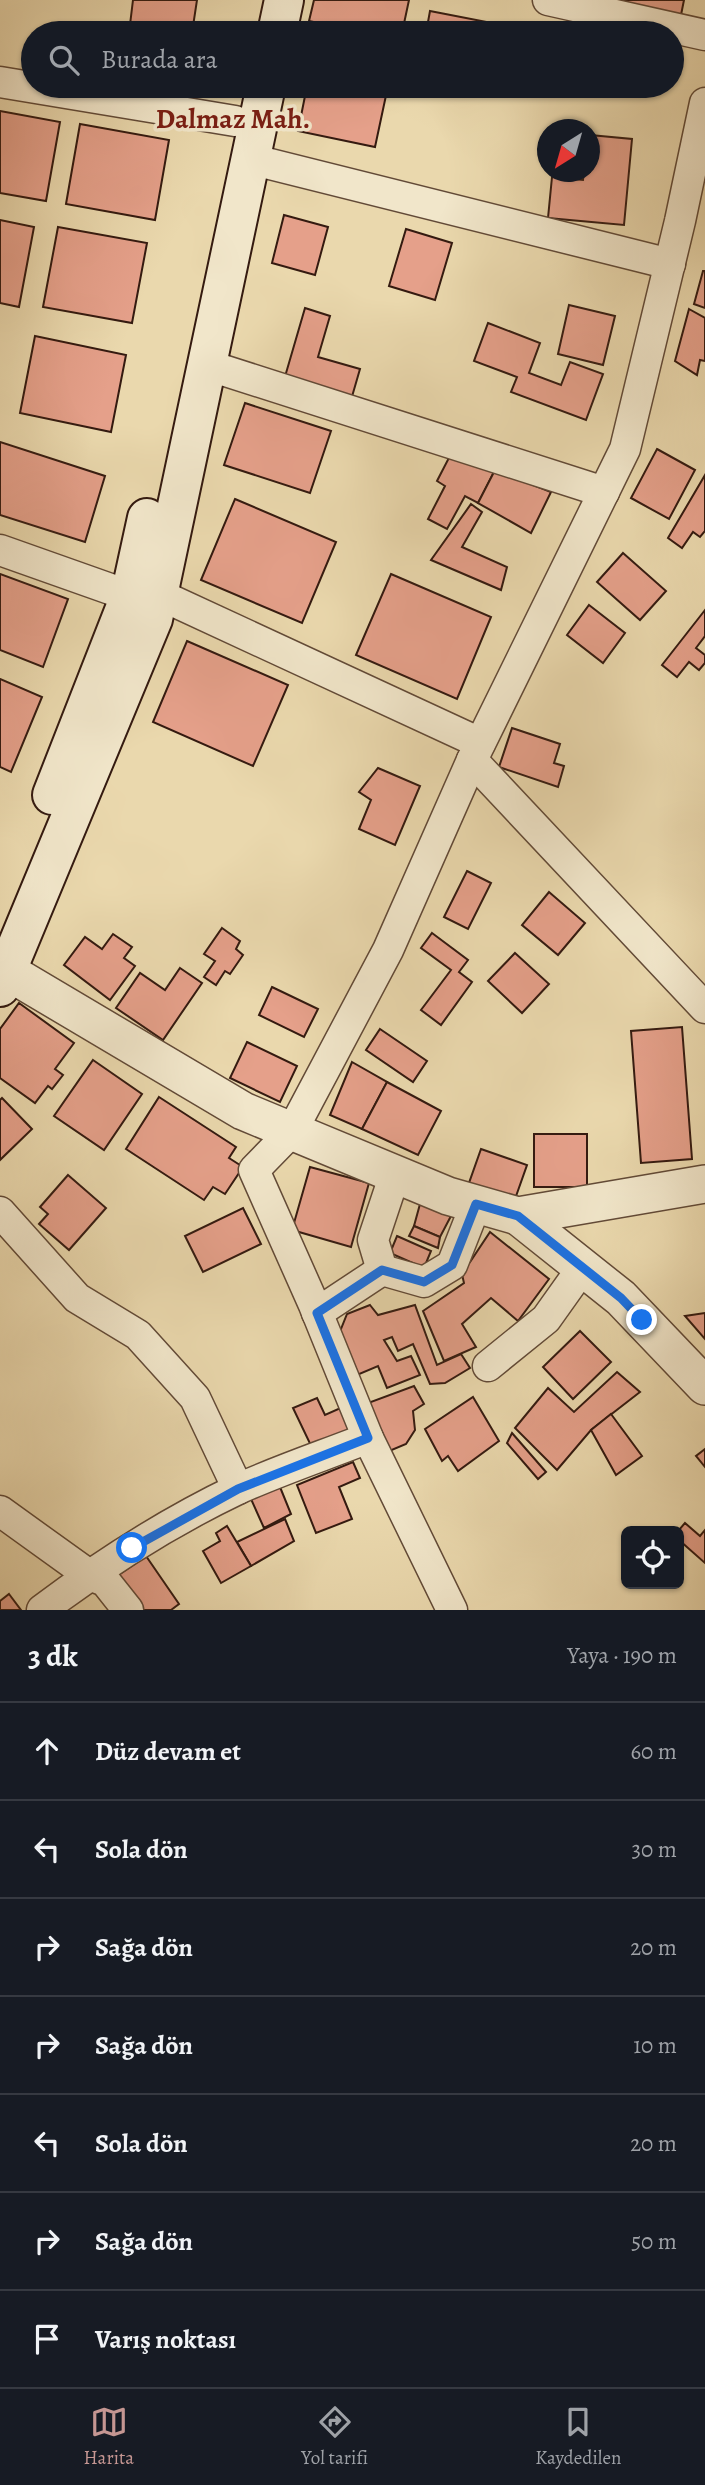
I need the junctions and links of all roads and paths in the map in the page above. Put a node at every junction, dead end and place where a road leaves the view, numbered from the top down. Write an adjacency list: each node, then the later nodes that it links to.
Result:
1 (261, 0): 4 (main road)
2 (284, 0): 5 (main road)
3 (548, 0): 6 (street)
4 (257, 21)
5 (280, 21)
6 (642, 21)
7 (684, 30): 8 (street)
8 (705, 35)
9 (0, 82): 10 (street)
10 (21, 84)
11 (182, 98): 13 (street)
12 (263, 98): 15 (main road)
13 (239, 103): 20 (main road)
14 (705, 103): 16 (street)
15 (250, 159): 16 (street); 17 (main road)
16 (670, 264): 18 (street)
17 (207, 365): 18 (street); 20 (main road)
18 (604, 492): 21 (street)
19 (0, 550): 20 (street)
20 (144, 595): 21 (street); 22 (main road); 23 (main road)
21 (476, 751): 24 (street); 25 (street)
22 (0, 930)
23 (3, 975): 25 (street)
24 (705, 1008)
25 (292, 1131): 26 (street); 33 (street)
26 (395, 1174): 28 (street); 32 (street)
27 (705, 1184): 30 (street)
28 (476, 1204): 30 (street); 32 (street)
29 (0, 1212): 37 (street)
30 (518, 1216): 31 (street)
31 (583, 1267): 34 (street); 35 (street)
32 (382, 1270): 33 (street)
33 (317, 1313): 36 (street)
34 (488, 1366)
35 (705, 1387)
36 (368, 1438): 37 (street); 42 (street)
37 (238, 1489): 39 (street)
38 (0, 1511): 39 (street)
39 (89, 1575): 40 (street); 41 (street)
40 (42, 1610)
41 (128, 1610)
42 (452, 1610)

